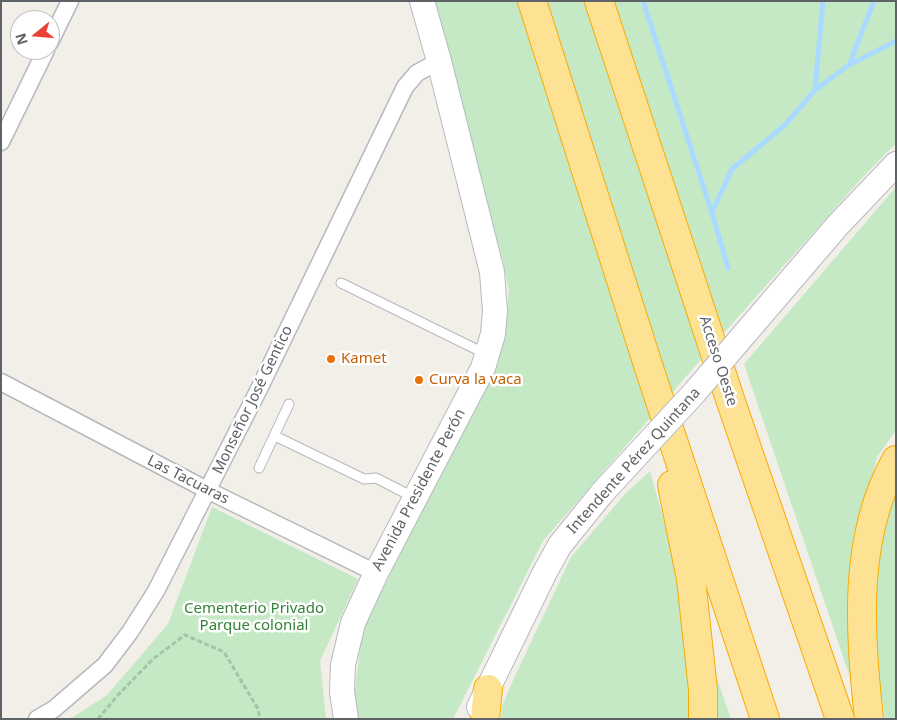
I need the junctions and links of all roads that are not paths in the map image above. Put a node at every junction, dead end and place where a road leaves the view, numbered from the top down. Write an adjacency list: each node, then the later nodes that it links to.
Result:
1 (70, 1): 5 (street)
2 (422, 1): 7 (street, Avenida Presidente Perón)
3 (532, 1): 12 (highway)
4 (599, 1): 28 (highway, Acceso Oeste)
5 (60, 22)
6 (41, 60): 8 (street)
7 (439, 61): 11 (street, Avenida Presidente Perón); 18 (street, Monseñor José Gentico)
8 (1, 142)
9 (896, 164): 21 (street, Intendente Pérez Quintana, bridge)
10 (341, 283): 11 (lane)
11 (488, 355): 19 (street, Avenida Presidente Perón)
12 (649, 368): 26 (highway); 27 (highway)
13 (1, 382): 18 (street, Las Tacuaras)
14 (289, 404): 15 (lane)
15 (274, 436): 17 (lane); 19 (lane)
16 (896, 460): 29 (highway)
17 (259, 468)
18 (207, 490): 20 (street, Las Tacuaras); 22 (street, Monseñor José Gentico)
19 (415, 498): 20 (street, Avenida Presidente Perón)
20 (376, 573): 23 (street, Avenida Presidente Perón)
21 (488, 689): 24 (street, Intendente Pérez Quintana); 25 (highway)
22 (37, 719)
23 (346, 719)
24 (474, 719)
25 (485, 719)
26 (703, 719)
27 (765, 719)
28 (840, 719)
29 (869, 719)

